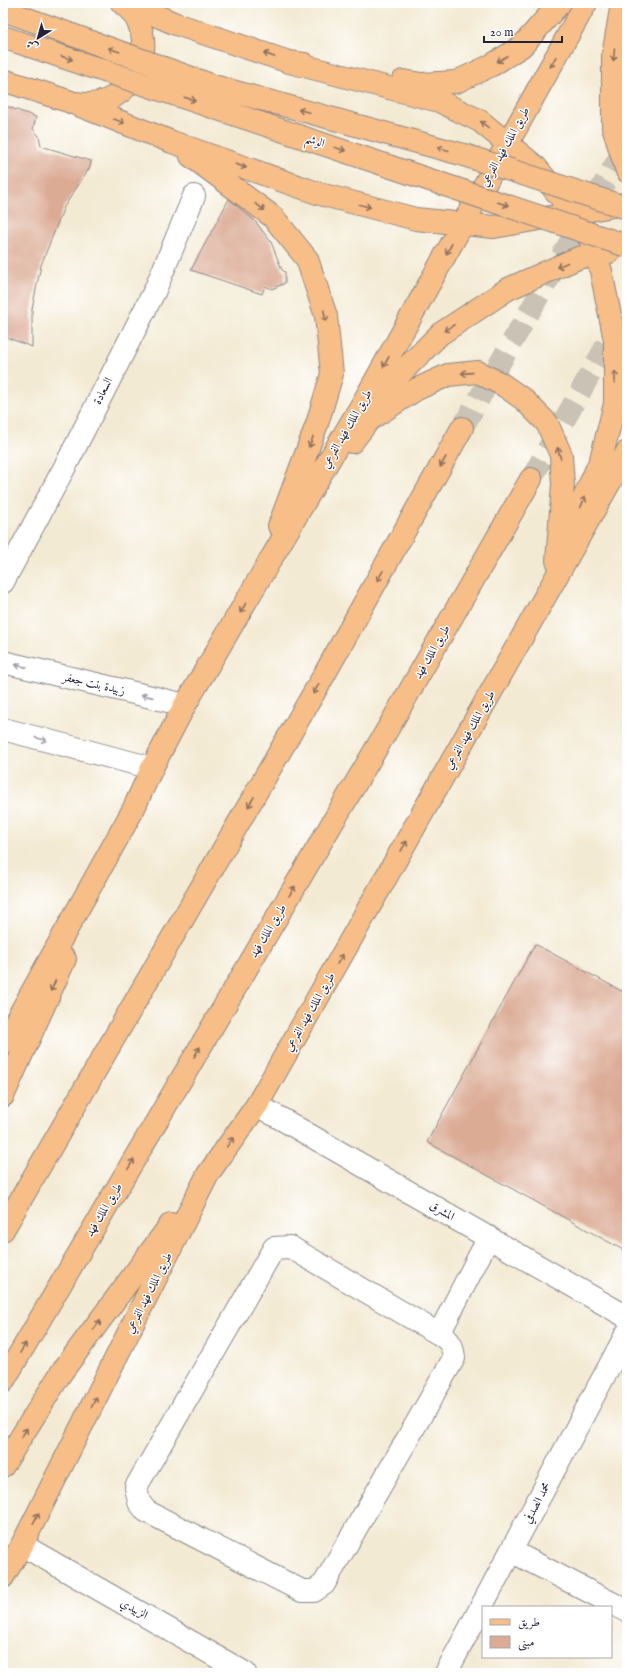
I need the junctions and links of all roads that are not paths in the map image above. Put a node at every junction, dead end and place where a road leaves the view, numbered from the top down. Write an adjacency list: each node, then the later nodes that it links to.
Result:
1 (122, 3): 10 (main road)
2 (127, 3): 8 (main road, one-way to 2)
3 (560, 3): 8 (main road, one-way to 8)
4 (586, 3): 12 (main road, طريق الملك فهد الفرعي, one-way to 12)
5 (622, 3): 13 (main road, one-way to 13)
6 (3, 10): 16 (main road, one-way to 6, bridge)
7 (3, 36): 19 (main road, الوشم, one-way to 19, bridge)
8 (290, 62): 12 (main road, one-way to 8)
9 (3, 80): 10 (main road)
10 (68, 101): 11 (main road, one-way to 11)
11 (172, 142): 18 (main road, one-way to 18); 29 (main road, one-way to 29)
12 (507, 144): 17 (main road); 18 (main road, طريق الملك فهد الفرعي)
13 (627, 171)
14 (194, 196): 28 (street, السعادة)
15 (627, 203): 17 (main road)
16 (627, 208)
17 (573, 213): 18 (main road); 20 (main road)
18 (463, 224): 25 (main road, طريق الملك فهد الفرعي, one-way to 25)
19 (627, 247): 20 (main road)
20 (595, 255): 25 (main road, one-way to 25); 27 (main road, one-way to 20)
21 (462, 428): 41 (main road, one-way to 41)
22 (627, 452): 26 (main road, طريق الملك فهد الفرعي)
23 (627, 472): 26 (main road)
24 (531, 479): 46 (main road, طريق الملك فهد, one-way to 24)
25 (307, 498): 27 (main road, one-way to 25); 29 (main road, طريق الملك فهد الفرعي)
26 (585, 527): 31 (main road, طريق الملك فهد الفرعي)
27 (557, 561): 31 (main road)
28 (3, 582)
29 (256, 586): 32 (main road, طريق الملك فهد الفرعي, one-way to 32)
30 (3, 662): 32 (street, زبيدة بنت جعفر, one-way to 30)
31 (494, 688): 39 (main road, طريق الملك فهد الفرعي, one-way to 31)
32 (185, 705): 34 (main road, طريق الملك فهد الفرعي)
33 (3, 729): 34 (street, one-way to 34)
34 (152, 768): 35 (main road, طريق الملك فهد الفرعي)
35 (133, 810): 36 (main road, طريق الملك فهد الفرعي); 38 (main road, one-way to 38)
36 (9, 1022): 37 (main road, طريق الملك فهد الفرعي)
37 (3, 1044)
38 (3, 1096)
39 (257, 1105): 40 (main road, طريق الملك فهد الفرعي, one-way to 39); 42 (street, المشرق)
40 (208, 1174): 47 (main road, one-way to 40); 48 (main road, طريق الملك فهد الفرعي, one-way to 40)
41 (3, 1230)
42 (489, 1238): 43 (street, المشرق); 45 (street)
43 (627, 1317)
44 (627, 1333): 49 (street, محمد الصدفي)
45 (439, 1334): 45 (street)
46 (3, 1382)
47 (3, 1466)
48 (22, 1545): 50 (main road, طريق الملك فهد الفرعي); 52 (street, الزبيدي)
49 (511, 1551): 51 (street); 53 (street, محمد الصدفي)
50 (3, 1577)
51 (627, 1611)
52 (245, 1673)
53 (446, 1673)

